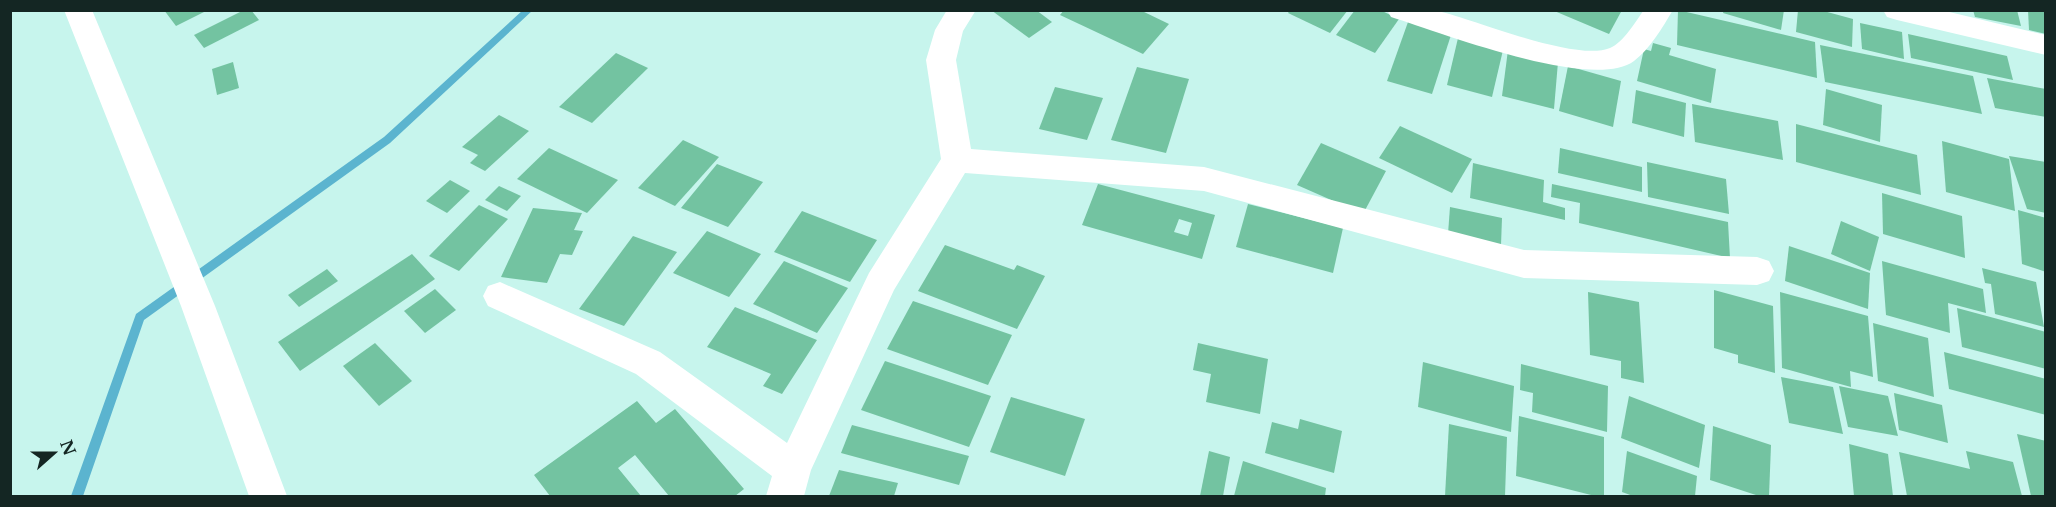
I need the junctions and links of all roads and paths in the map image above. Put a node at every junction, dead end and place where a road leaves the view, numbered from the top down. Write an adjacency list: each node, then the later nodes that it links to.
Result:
1 (78, 10): 11 (street)
2 (962, 10): 7 (street)
3 (1401, 10): 4 (street)
4 (1659, 10)
5 (1897, 10): 6 (street)
6 (2046, 45)
7 (957, 160): 8 (street); 10 (street)
8 (1757, 271)
9 (500, 296): 10 (street)
10 (789, 483)
11 (268, 496)

